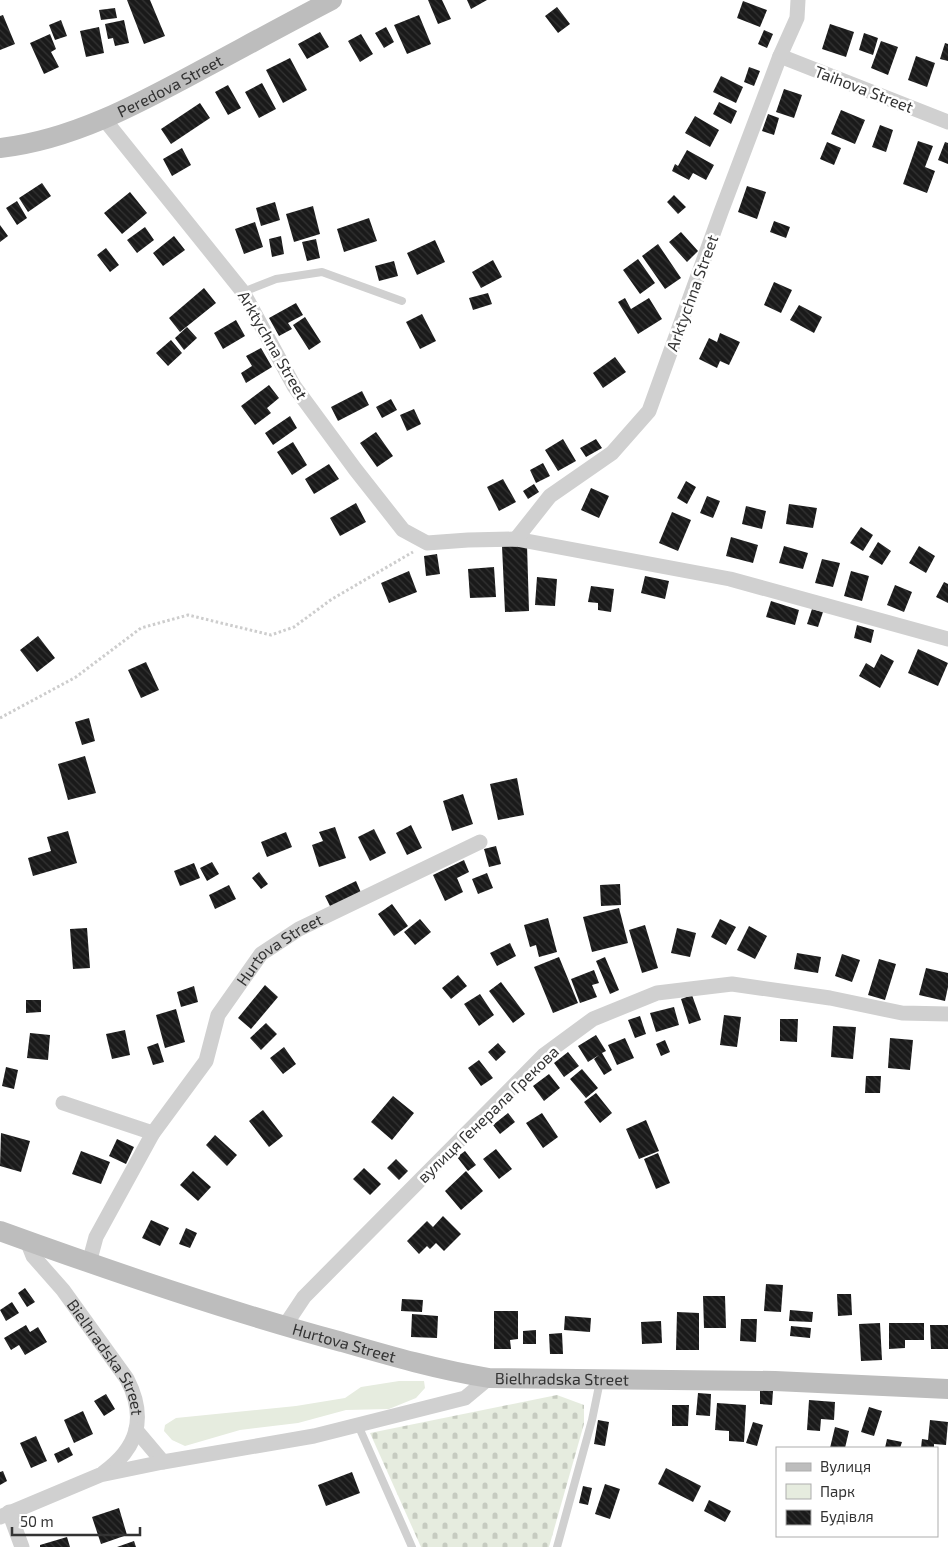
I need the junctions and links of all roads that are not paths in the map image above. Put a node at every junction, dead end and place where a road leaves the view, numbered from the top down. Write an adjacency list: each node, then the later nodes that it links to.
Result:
1 (332, 0): 4 (street, Peredova Street)
2 (798, 0): 3 (street, Arktychna Street)
3 (780, 56): 5 (street, Taihova Street); 9 (street, Arktychna Street)
4 (104, 119): 6 (street, Peredova Street); 7 (street, Arktychna Street)
5 (948, 122)
6 (0, 148)
7 (244, 292): 8 (lane); 9 (street, Arktychna Street)
8 (402, 301)
9 (516, 539): 10 (street)
10 (948, 640)
11 (480, 842): 14 (street, Hurtova Street)
12 (948, 1014): 18 (street, вулиця Генерала Грекова)
13 (63, 1103): 14 (street)
14 (153, 1133): 17 (street, Hurtova Street)
15 (0, 1231): 16 (street, Hurtova Street)
16 (27, 1241): 17 (street, Hurtova Street); 23 (street, Bielhradska Street)
17 (89, 1263): 18 (street, Hurtova Street)
18 (284, 1327): 19 (street, Hurtova Street)
19 (488, 1378): 20 (street, Bielhradska Street); 22 (street, Bielhradska Street)
20 (600, 1380): 21 (street, Bielhradska Street); 29 (lane)
21 (948, 1389)
22 (358, 1425): 24 (street, Bielhradska Street); 28 (lane)
23 (136, 1430): 24 (street); 25 (street, Bielhradska Street)
24 (164, 1462): 25 (street, Bielhradska Street)
25 (100, 1475): 26 (street, Bielhradska Street)
26 (4, 1515): 27 (street)
27 (22, 1547)
28 (412, 1547)
29 (557, 1547)

